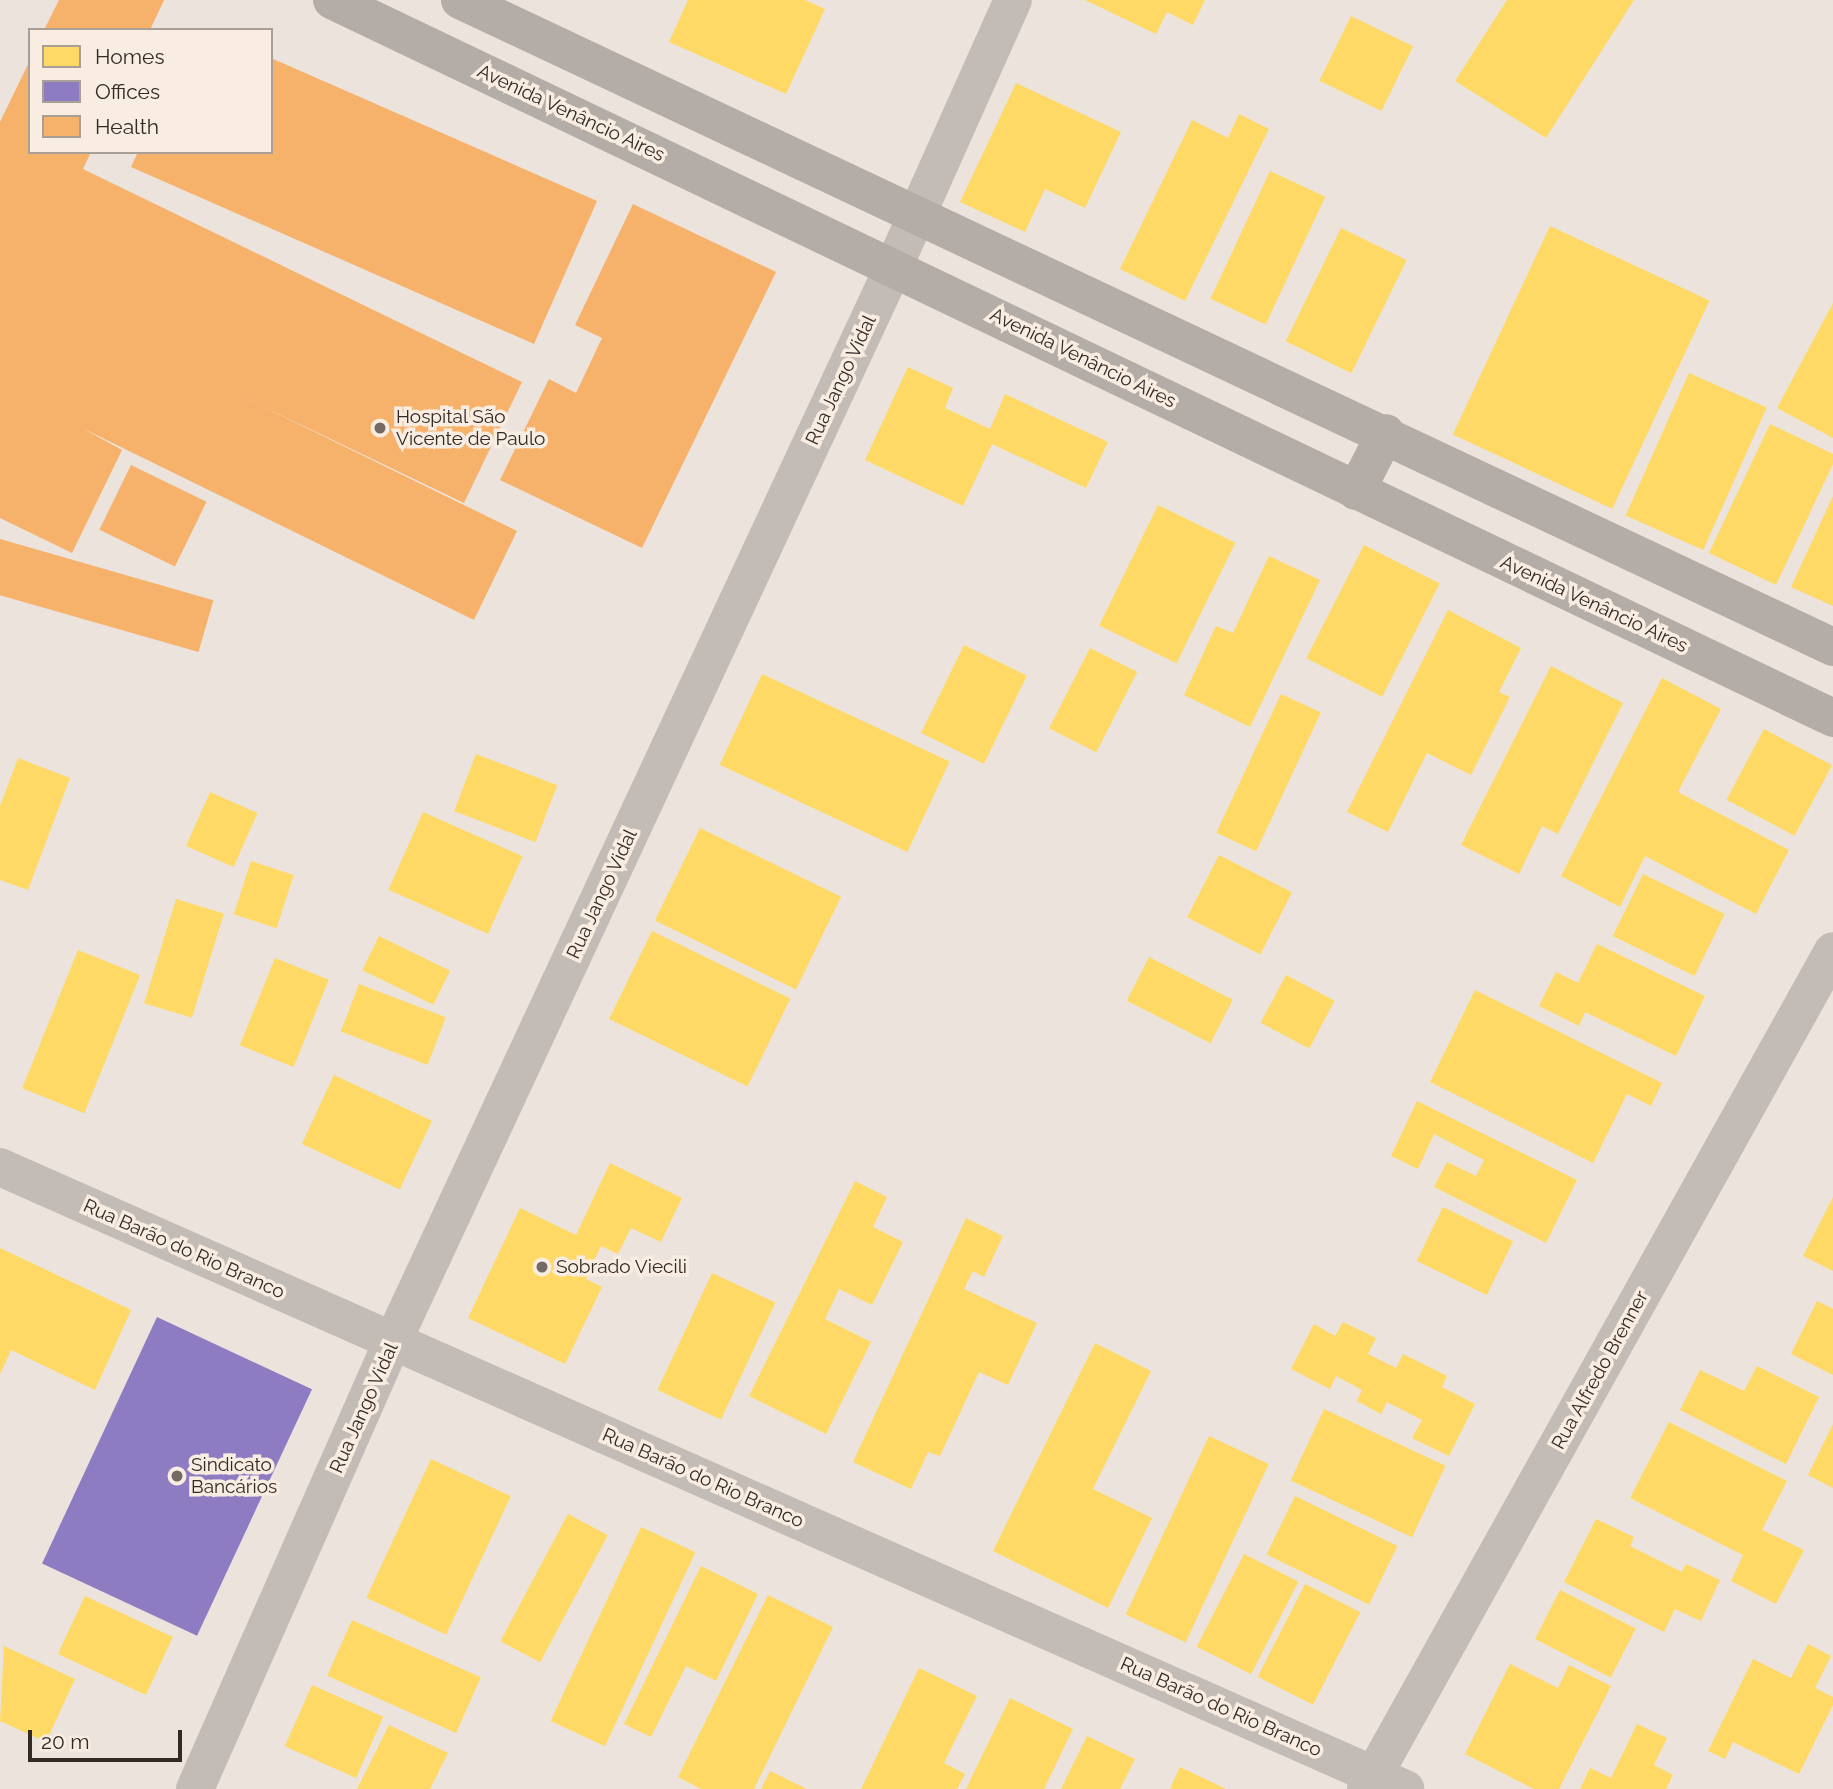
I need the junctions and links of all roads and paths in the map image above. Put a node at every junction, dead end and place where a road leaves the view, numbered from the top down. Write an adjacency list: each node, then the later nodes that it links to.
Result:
1 (332, 0): 5 (main road, Avenida Venâncio Aires)
2 (460, 0): 4 (main road)
3 (1013, 0): 4 (street, Rua Jango Vidal)
4 (918, 214): 5 (street, Rua Jango Vidal); 6 (main road)
5 (894, 266): 7 (main road, Avenida Venâncio Aires); 12 (street, Rua Jango Vidal)
6 (1386, 433): 7 (main road); 8 (main road)
7 (1356, 491): 9 (main road, Avenida Venâncio Aires)
8 (1833, 647)
9 (1833, 718)
10 (1833, 951): 13 (street, Rua Alfredo Brenner)
11 (0, 1167): 12 (street, Rua Barão do Rio Branco)
12 (393, 1341): 13 (street, Rua Barão do Rio Branco); 14 (street, Rua Jango Vidal)
13 (1382, 1784)
14 (195, 1789)

